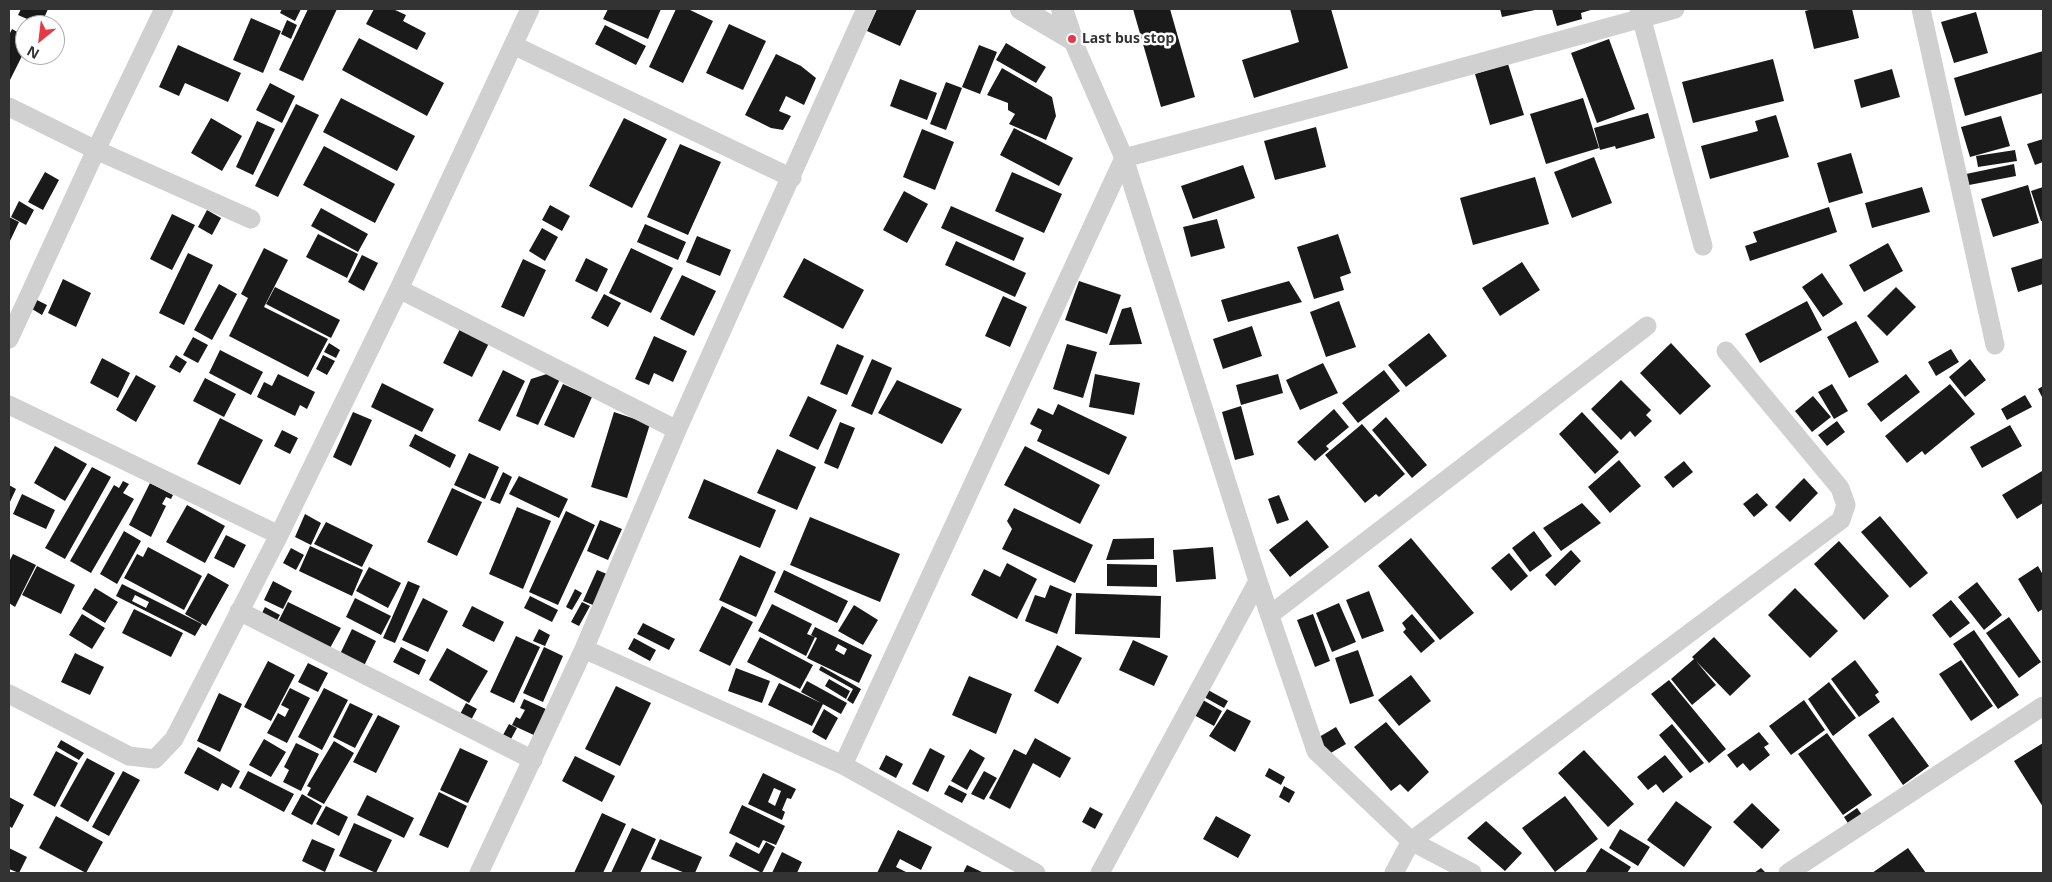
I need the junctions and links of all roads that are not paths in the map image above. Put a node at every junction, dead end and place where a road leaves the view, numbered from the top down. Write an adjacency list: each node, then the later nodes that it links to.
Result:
1 (164, 9): 12 (street)
2 (530, 9): 10 (street)
3 (866, 9): 14 (street)
4 (1021, 9): 9 (street)
5 (1062, 9): 9 (street)
6 (1675, 9): 8 (street)
7 (1921, 9): 20 (street)
8 (1640, 13): 13 (street); 16 (street)
9 (1072, 39): 13 (street)
10 (514, 45): 14 (street); 17 (street)
11 (9, 107): 12 (street)
12 (96, 150): 15 (street); 19 (street)
13 (1124, 158): 25 (street); 32 (street)
14 (792, 178): 23 (street)
15 (251, 218)
16 (1703, 246)
17 (399, 289): 23 (street); 24 (street)
18 (1647, 326): 27 (street)
19 (9, 339)
20 (1995, 345)
21 (1726, 351): 33 (street)
22 (9, 404): 24 (street)
23 (677, 430): 28 (street)
24 (279, 535): 26 (street)
25 (1258, 581): 27 (street); 36 (street)
26 (239, 611): 29 (street); 31 (street)
27 (1271, 614): 33 (street)
28 (584, 649): 31 (street); 32 (street)
29 (9, 694)
30 (2043, 706): 39 (street)
31 (533, 760): 34 (street)
32 (843, 765): 35 (street)
33 (1411, 841): 37 (street); 38 (street)
34 (479, 873)
35 (1036, 873)
36 (1100, 873)
37 (1394, 873)
38 (1472, 873)
39 (1788, 873)

